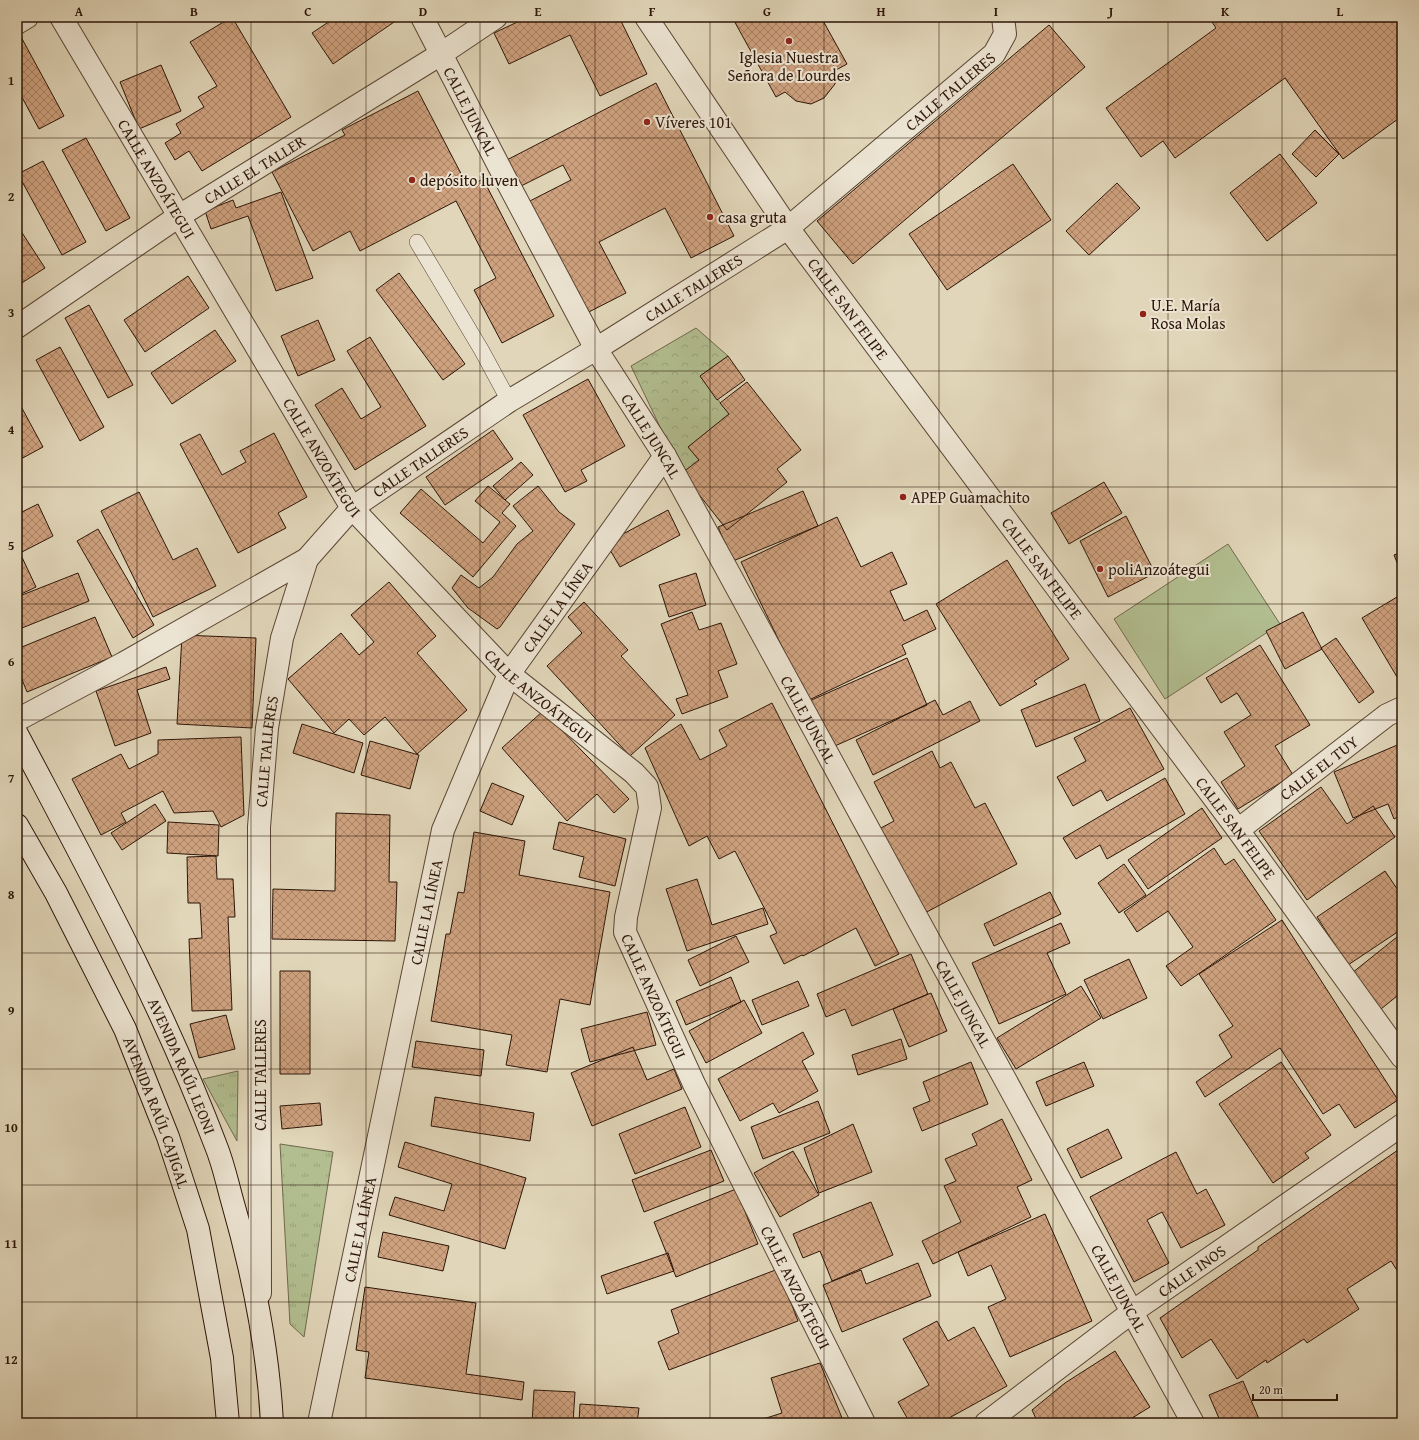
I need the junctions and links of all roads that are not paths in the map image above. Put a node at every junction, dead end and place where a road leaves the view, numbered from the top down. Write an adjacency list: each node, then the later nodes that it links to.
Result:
1 (27, 17): 7 (street)
2 (61, 17): 9 (street, CALLE ANZOÁTEGUI)
3 (422, 17): 8 (street, CALLE JUNCAL)
4 (496, 17): 8 (street, CALLE EL TALLER)
5 (646, 17): 10 (street, CALLE SAN FELIPE)
6 (1003, 17): 10 (street, CALLE TALLERES)
7 (17, 23)
8 (440, 54): 9 (street, CALLE EL TALLER); 13 (street, CALLE JUNCAL)
9 (179, 216): 12 (street, CALLE EL TALLER); 16 (street, CALLE ANZOÁTEGUI)
10 (788, 228): 13 (street, CALLE TALLERES); 23 (street, CALLE SAN FELIPE)
11 (418, 242): 14 (lane)
12 (17, 327)
13 (596, 349): 14 (street, CALLE TALLERES); 15 (street, CALLE JUNCAL)
14 (509, 401): 16 (street, CALLE TALLERES)
15 (665, 456): 18 (street, CALLE LA LÍNEA); 26 (street, CALLE JUNCAL)
16 (352, 508): 17 (street, CALLE TALLERES); 18 (street, CALLE ANZOÁTEGUI)
17 (307, 559): 20 (street); 27 (street, CALLE TALLERES)
18 (508, 674): 30 (street, CALLE LA LÍNEA); 31 (street, CALLE ANZOÁTEGUI)
19 (1402, 708): 23 (street, CALLE EL TUY)
20 (17, 720)
21 (17, 734): 27 (street, AVENIDA RAÚL LEONI)
22 (17, 825): 28 (street, AVENIDA RAÚL CAJIGAL)
23 (1238, 830): 24 (street, CALLE SAN FELIPE)
24 (1402, 1057)
25 (1402, 1125): 26 (street, CALLE INOS)
26 (1132, 1312): 32 (street, CALLE INOS); 33 (street, CALLE JUNCAL)
27 (260, 1317): 29 (street, AVENIDA RAÚL LEONI)
28 (228, 1423)
29 (272, 1423)
30 (319, 1423)
31 (864, 1423)
32 (986, 1423)
33 (1194, 1423)

